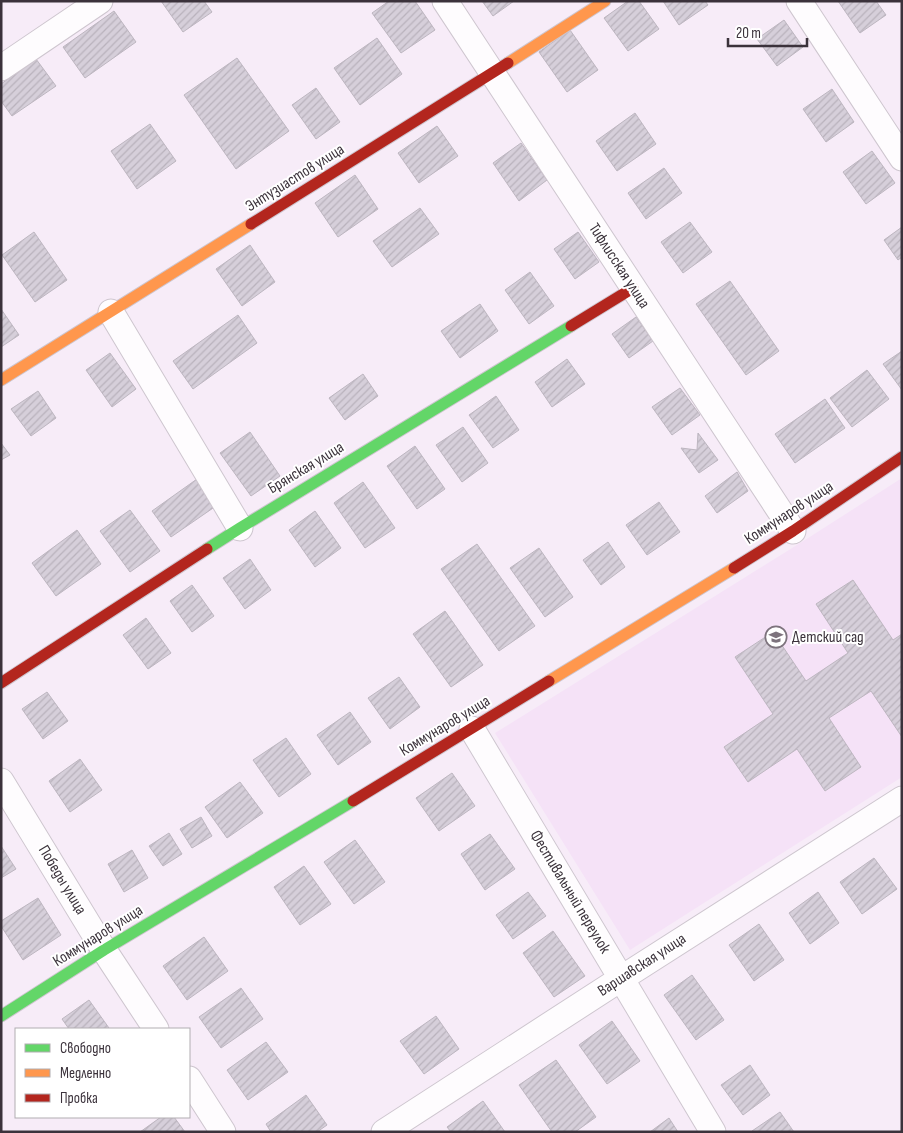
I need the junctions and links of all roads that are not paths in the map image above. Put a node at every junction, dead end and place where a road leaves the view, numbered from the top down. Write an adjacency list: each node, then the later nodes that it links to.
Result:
1 (100, 1): 5 (street)
2 (445, 1): 6 (street, Тифлисская улица)
3 (604, 1): 6 (street, Энтузиастов улица)
4 (799, 1): 7 (street)
5 (1, 68)
6 (493, 73): 8 (street, Тифлисская улица); 9 (street, Энтузиастов улица)
7 (902, 158)
8 (632, 288): 12 (street, Брянская улица); 13 (street, Тифлисская улица)
9 (111, 312): 10 (street, Энтузиастов улица); 12 (street)
10 (1, 380)
11 (902, 457): 13 (street, Коммунаров улица)
12 (240, 528): 14 (street, Брянская улица)
13 (793, 531): 15 (street, Коммунаров улица)
14 (1, 683)
15 (472, 729): 18 (street, Коммунаров улица); 19 (street, Фестивальный переулок)
16 (1, 781): 18 (street, Победы улица)
17 (902, 799): 19 (street, Варшавская улица)
18 (104, 950): 20 (street, Коммунаров улица); 21 (street, Победы улица)
19 (622, 978): 24 (street, Варшавская улица); 25 (street, Фестивальный переулок)
20 (1, 1016)
21 (155, 1028)
22 (190, 1081): 23 (street)
23 (223, 1132)
24 (384, 1132)
25 (713, 1132)

